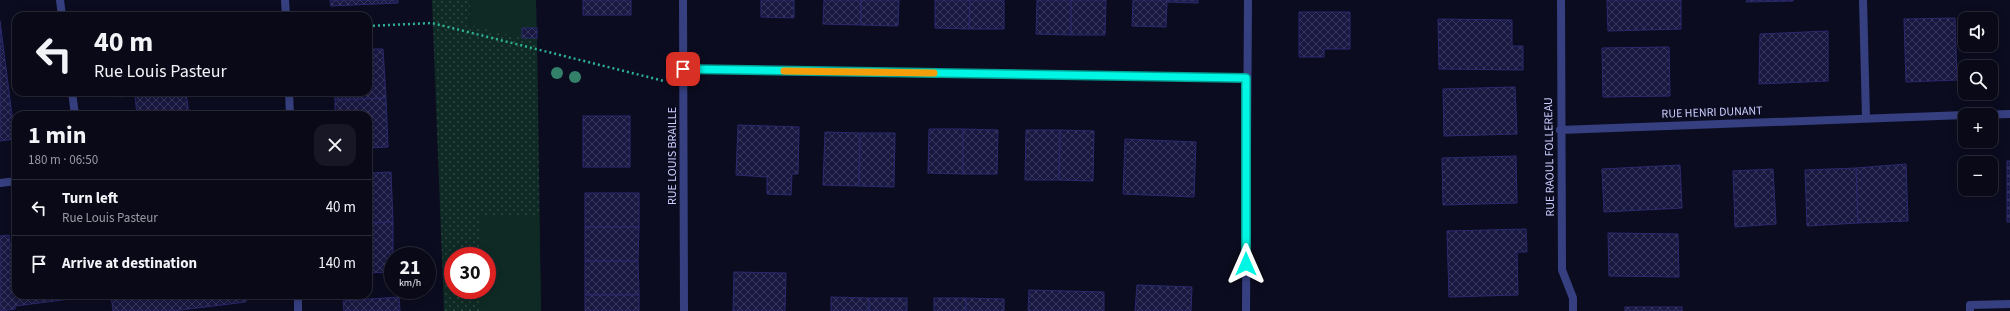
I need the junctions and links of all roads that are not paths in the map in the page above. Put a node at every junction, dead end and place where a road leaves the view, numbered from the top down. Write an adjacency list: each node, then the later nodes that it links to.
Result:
1 (60, 0): 7 (street)
2 (285, 0): 8 (street)
3 (683, 0): 9 (street, RUE LOUIS BRAILLE)
4 (1248, 0): 10 (street)
5 (1561, 0): 19 (street, RUE RAOUL FOLLEREAU)
6 (1863, 0): 18 (street)
7 (62, 12)
8 (286, 12)
9 (683, 69): 10 (street); 25 (street, RUE LOUIS BRAILLE)
10 (1246, 78): 26 (street)
11 (73, 96): 13 (street)
12 (289, 96): 14 (street)
13 (74, 111)
14 (290, 111)
15 (1998, 114): 16 (street)
16 (2010, 114)
17 (1958, 115): 18 (street, RUE HENRI DUNANT)
18 (1866, 118): 19 (street, RUE HENRI DUNANT)
19 (1560, 130): 27 (street, RUE RAOUL FOLLEREAU)
20 (12, 182): 21 (street)
21 (0, 183)
22 (298, 299): 24 (street)
23 (2010, 304): 28 (street)
24 (298, 311)
25 (684, 311)
26 (1246, 311)
27 (1573, 311)
28 (1970, 311)

